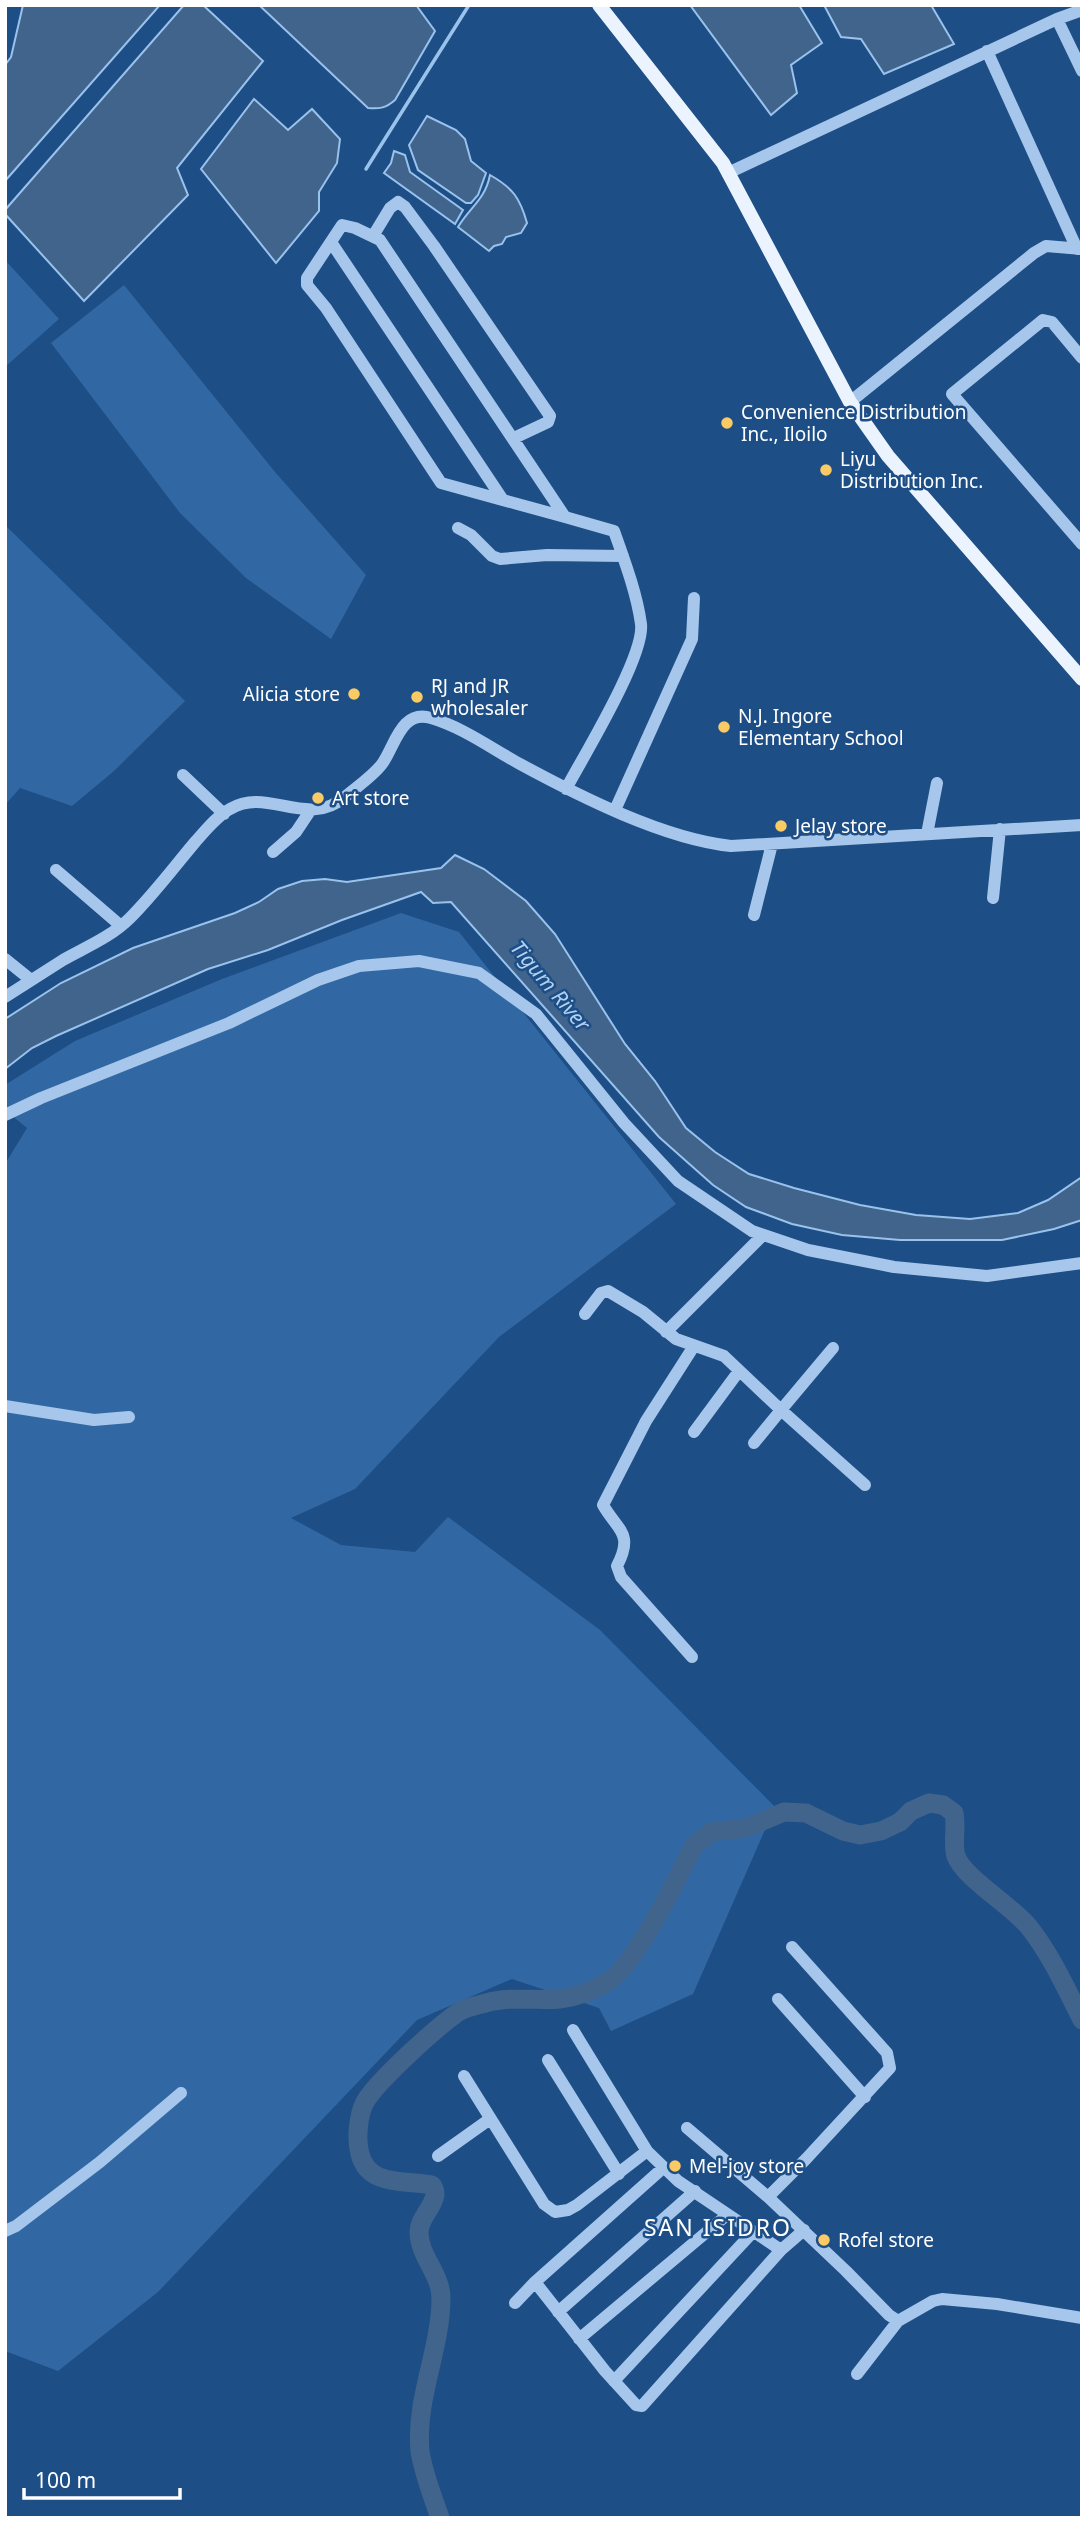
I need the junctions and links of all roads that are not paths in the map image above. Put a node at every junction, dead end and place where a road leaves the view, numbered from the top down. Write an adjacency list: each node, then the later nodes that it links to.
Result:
1 (599, 5): 6 (main road)
2 (1082, 10): 3 (street)
3 (1058, 19): 4 (street); 5 (street)
4 (987, 51): 6 (street); 9 (street)
5 (1082, 71)
6 (728, 173): 11 (main road)
7 (373, 236): 8 (street); 12 (street); 12 (street)
8 (331, 242): 13 (street); 13 (street)
9 (1079, 249): 11 (street)
10 (1082, 358): 16 (street)
11 (849, 402): 19 (main road)
12 (514, 438): 14 (street)
13 (503, 500): 14 (street)
14 (565, 517): 17 (street)
15 (458, 528): 17 (street)
16 (1082, 544)
17 (623, 556): 22 (street)
18 (694, 598): 23 (street)
19 (1082, 679)
20 (183, 775): 25 (street)
21 (937, 783): 28 (street)
22 (566, 789): 23 (street); 24 (street)
23 (615, 810): 29 (street)
24 (310, 811): 25 (street); 30 (street)
25 (224, 814): 34 (street)
26 (1082, 825): 27 (street)
27 (1000, 829): 28 (street); 32 (street)
28 (927, 834): 29 (street)
29 (772, 844): 33 (street)
30 (273, 852)
31 (57, 870): 34 (street)
32 (993, 898)
33 (754, 915)
34 (121, 926): 36 (street)
35 (5, 959): 36 (street)
36 (31, 980): 37 (street)
37 (5, 997)
38 (5, 1115): 39 (street)
39 (763, 1235): 40 (street); 42 (street)
40 (1082, 1263)
41 (585, 1314): 42 (street)
42 (666, 1332): 43 (street)
43 (694, 1346): 45 (street); 52 (street)
44 (833, 1348): 47 (street)
45 (738, 1371): 47 (street); 49 (street)
46 (5, 1406): 48 (street)
47 (781, 1410): 50 (street); 51 (street)
48 (129, 1417)
49 (694, 1432)
50 (754, 1444)
51 (866, 1485)
52 (692, 1657)
53 (792, 1947): 59 (street)
54 (778, 1999): 59 (street)
55 (573, 2030): 62 (street)
56 (548, 2060): 65 (street)
57 (464, 2076): 60 (street)
58 (181, 2093): 70 (street)
59 (865, 2097): 67 (street)
60 (490, 2119): 63 (street); 65 (street)
61 (687, 2128): 67 (street)
62 (647, 2151): 64 (street); 65 (street)
63 (438, 2156)
64 (663, 2168): 66 (street); 73 (street)
65 (619, 2174)
66 (695, 2191): 68 (street); 75 (street)
67 (768, 2197): 69 (street)
68 (727, 2215): 71 (street); 78 (street)
69 (804, 2230): 72 (street); 77 (street)
70 (5, 2231)
71 (753, 2232): 72 (street); 80 (street)
72 (781, 2250): 80 (street)
73 (535, 2282): 74 (street); 75 (street)
74 (515, 2303)
75 (558, 2312): 78 (street)
76 (1082, 2318): 77 (street)
77 (898, 2321): 79 (street)
78 (579, 2339): 80 (street)
79 (857, 2374)
80 (614, 2381)

